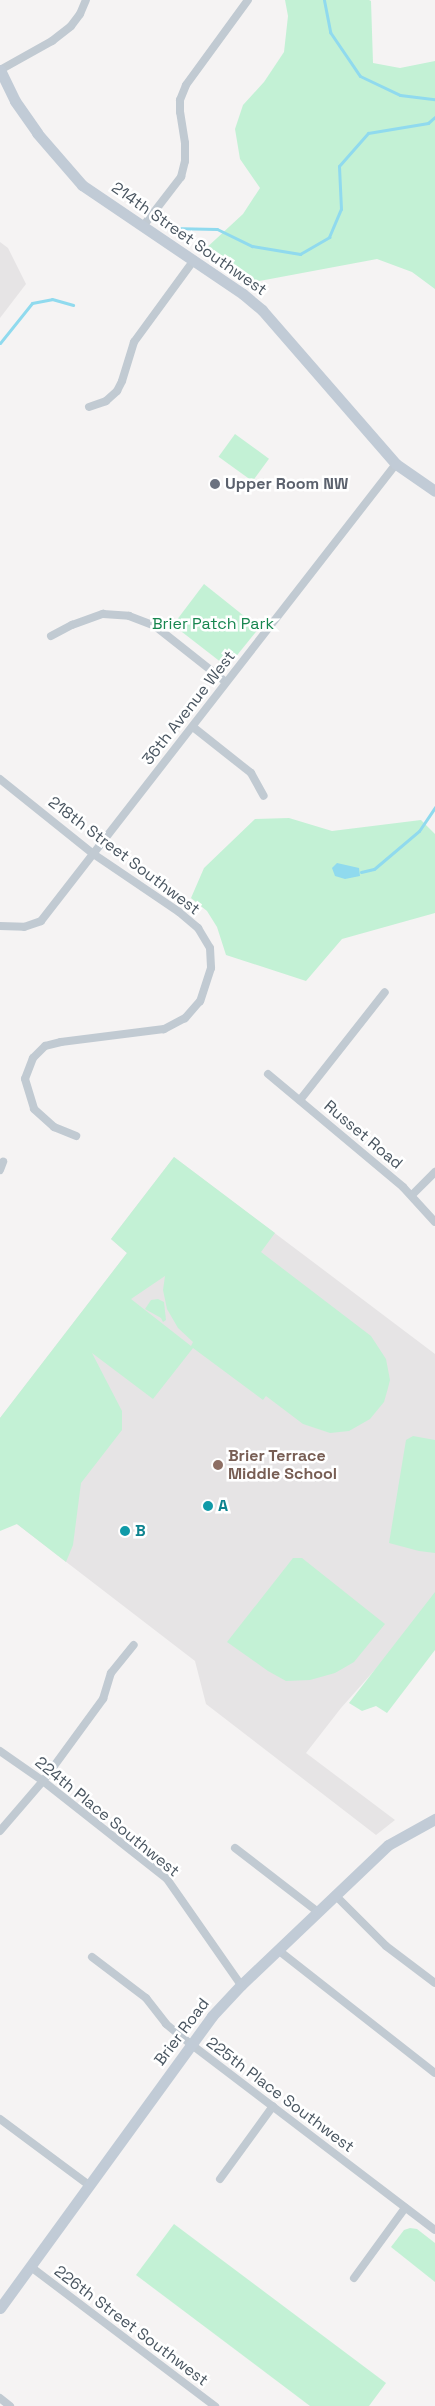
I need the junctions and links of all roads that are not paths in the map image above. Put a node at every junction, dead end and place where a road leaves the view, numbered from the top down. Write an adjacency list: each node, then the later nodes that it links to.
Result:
1 (86, 0): 3 (street)
2 (248, 0): 4 (street)
3 (0, 70): 4 (main road, 214th Street Southwest)
4 (144, 225): 5 (main road, 214th Street Southwest)
5 (194, 260): 6 (street); 7 (main road, 214th Street Southwest)
6 (89, 407)
7 (396, 464): 8 (main road, 214th Street Southwest); 10 (street, 36th Avenue West)
8 (435, 490)
9 (51, 636): 10 (street)
10 (226, 682): 11 (street, 36th Avenue West)
11 (192, 727): 13 (street); 14 (street, 36th Avenue West)
12 (0, 779): 14 (street, 218th Street Southwest)
13 (264, 796)
14 (92, 853): 15 (street, 36th Avenue West); 19 (street, 218th Street Southwest)
15 (0, 926)
16 (385, 992): 18 (street)
17 (268, 1074): 18 (street, Russet Road)
18 (300, 1100): 23 (street, Russet Road)
19 (76, 1136)
20 (3, 1162): 21 (street)
21 (0, 1170)
22 (435, 1172): 23 (street)
23 (412, 1195): 24 (street, Russet Road)
24 (435, 1222)
25 (134, 1645): 27 (street)
26 (0, 1750): 27 (street, 224th Place Southwest)
27 (43, 1780): 29 (street); 36 (street, 224th Place Southwest)
28 (435, 1819): 31 (main road, Brier Road)
29 (0, 1831)
30 (235, 1848): 32 (street)
31 (335, 1896): 32 (main road, Brier Road); 35 (street)
32 (318, 1912): 33 (main road, Brier Road)
33 (278, 1950): 36 (main road, Brier Road); 38 (street)
34 (92, 1957): 37 (street, 225th Place Southwest)
35 (435, 1984)
36 (241, 1985): 37 (main road, Brier Road)
37 (192, 2045): 39 (street, 225th Place Southwest); 42 (main road, Brier Road)
38 (435, 2072)
39 (273, 2106): 41 (street); 43 (street, 225th Place Southwest)
40 (0, 2119): 42 (street)
41 (220, 2179)
42 (89, 2185): 45 (main road, Brier Road)
43 (405, 2208): 44 (street, 225th Place Southwest); 46 (street)
44 (435, 2230)
45 (31, 2267): 47 (main road, Brier Road); 50 (street, 226th Street Southwest)
46 (354, 2278)
47 (0, 2308)
48 (0, 2398): 49 (street)
49 (10, 2406)
50 (215, 2406)

